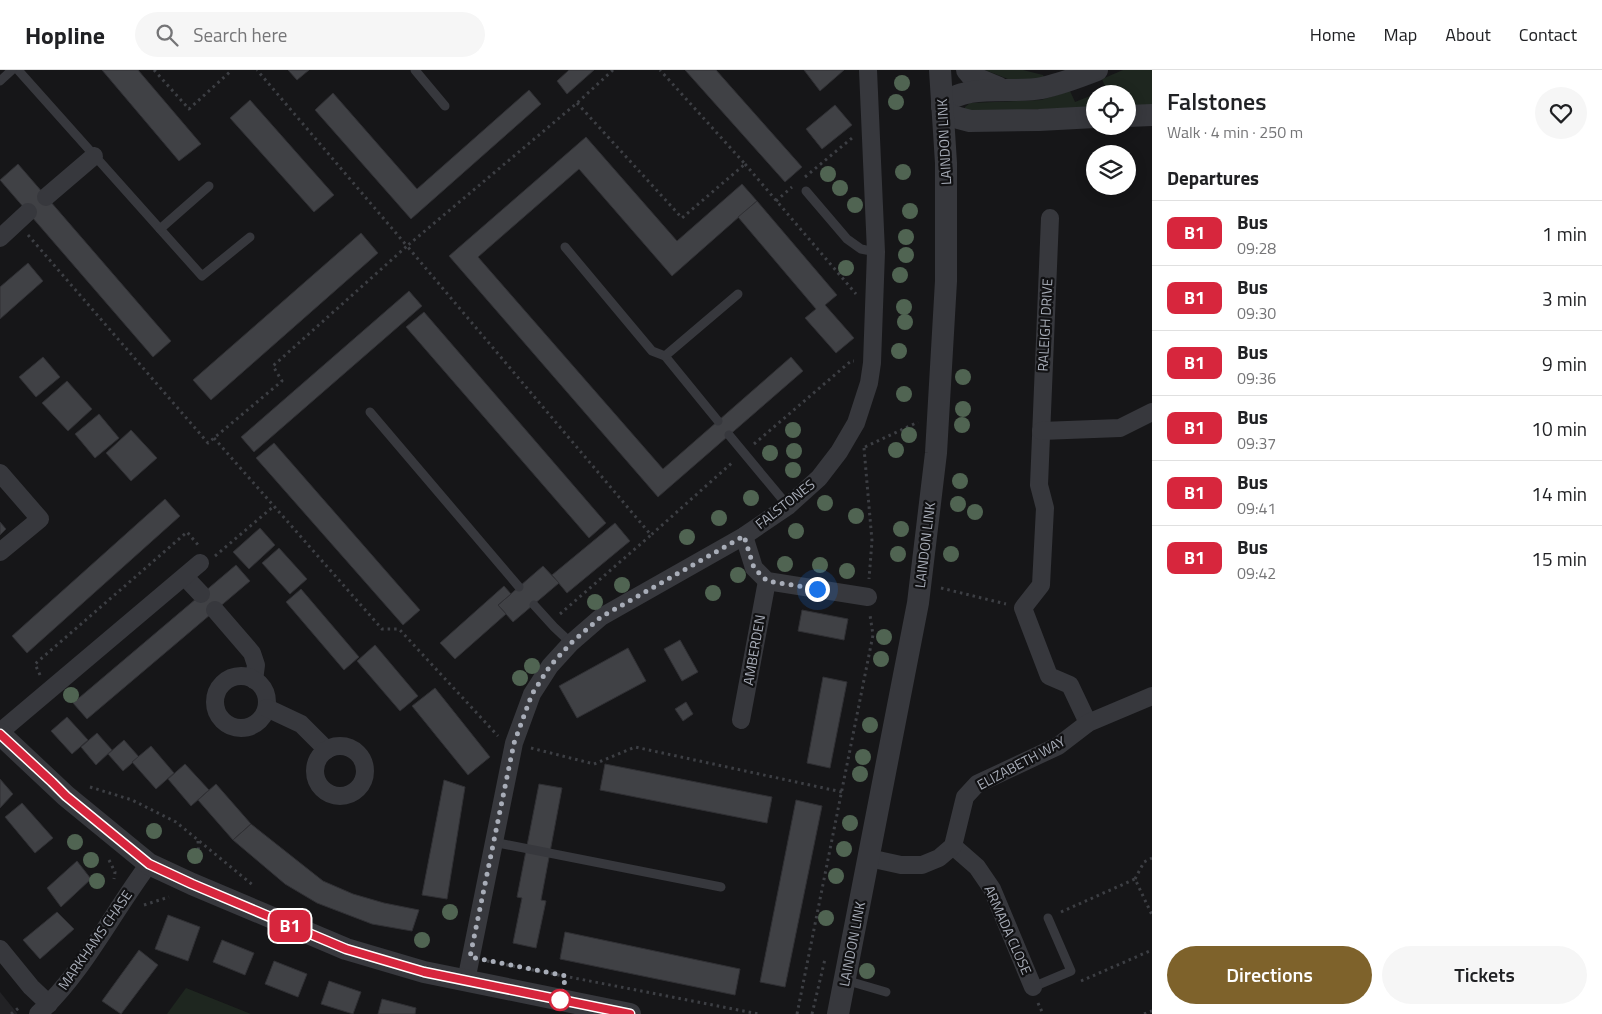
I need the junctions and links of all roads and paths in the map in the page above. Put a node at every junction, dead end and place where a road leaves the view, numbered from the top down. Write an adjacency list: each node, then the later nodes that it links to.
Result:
1 (12, 70): 13 (lane)
2 (18, 70): 23 (lane)
3 (154, 70): 4 (path)
4 (232, 70)
5 (257, 70): 35 (path)
6 (414, 70): 16 (lane)
7 (660, 70): 25 (path)
8 (868, 70): 37 (street, FALSTONES)
9 (940, 70): 17 (street, LAINDON LINK)
10 (967, 70): 14 (street)
11 (1097, 70): 14 (street)
12 (609, 71): 15 (path)
13 (0, 81)
14 (1019, 91): 17 (street)
15 (577, 103): 25 (path); 35 (path)
16 (445, 106)
17 (942, 106): 21 (street); 24 (street, LAINDON LINK)
18 (1152, 115): 19 (street)
19 (1136, 116)
20 (1086, 117): 21 (street)
21 (987, 121): 24 (street)
22 (858, 133): 29 (path)
23 (94, 156): 28 (street); 32 (lane)
24 (946, 163): 60 (street, LAINDON LINK)
25 (745, 164): 29 (path)
26 (209, 186): 32 (lane)
27 (806, 191): 37 (lane)
28 (46, 197)
29 (776, 201): 39 (path)
30 (23, 216): 34 (street); 49 (path)
31 (1050, 218): 47 (street, RALEIGH DRIVE)
32 (160, 229): 33 (lane)
33 (250, 237)
34 (0, 238)
35 (407, 246): 49 (path); 54 (path)
36 (565, 248): 40 (lane)
37 (876, 252): 41 (street, FALSTONES)
38 (738, 294): 40 (lane)
39 (857, 296)
40 (665, 356): 44 (lane)
41 (872, 363): 46 (street, FALSTONES); 51 (path)
42 (370, 412): 61 (lane)
43 (1152, 412): 47 (street)
44 (718, 421)
45 (922, 421): 50 (path)
46 (856, 424): 50 (path); 53 (street, FALSTONES)
47 (1041, 431): 65 (street, RALEIGH DRIVE)
48 (729, 435): 51 (lane)
49 (214, 438): 76 (path)
50 (864, 447): 63 (path)
51 (744, 453): 53 (lane); 54 (path)
52 (0, 473): 56 (street)
53 (788, 506): 55 (street, FALSTONES)
54 (651, 535): 67 (path)
55 (744, 536): 59 (street); 68 (street, FALSTONES)
56 (0, 552)
57 (202, 558): 58 (street); 70 (path)
58 (185, 577): 62 (street); 75 (street)
59 (767, 581): 63 (street); 73 (street, AMBERDEN)
60 (920, 583): 65 (path); 82 (street, LAINDON LINK)
61 (519, 587)
62 (201, 594)
63 (868, 597): 79 (path)
64 (534, 605): 68 (lane)
65 (1023, 608): 74 (street)
66 (215, 610): 69 (street)
67 (557, 616)
68 (571, 643): 76 (street, FALSTONES)
69 (254, 680): 72 (street); 72 (street)
70 (38, 682)
71 (1152, 696): 74 (street, ELIZABETH WAY)
72 (266, 708): 77 (street)
73 (741, 720)
74 (1088, 723): 81 (street, ELIZABETH WAY)
75 (0, 733): 84 (street)
76 (514, 743): 79 (path); 80 (street, FALSTONES)
77 (327, 750)
78 (89, 787): 87 (path)
79 (842, 792): 105 (path)
80 (493, 842): 86 (lane); 94 (street, FALSTONES)
81 (953, 846): 82 (street); 99 (street, ARMADA CLOSE)
82 (869, 858): 96 (street, LAINDON LINK)
83 (1152, 858): 85 (path)
84 (149, 864): 97 (street); 101 (street, MARKHAMS CHASE)
85 (1136, 879): 90 (path); 91 (path)
86 (721, 887)
87 (258, 889)
88 (171, 896): 89 (path)
89 (140, 907)
90 (1152, 915)
91 (1048, 918): 99 (lane, ARMADA CLOSE)
92 (0, 949): 101 (street)
93 (1152, 950): 98 (path)
94 (470, 957): 97 (street, FALSTONES); 104 (path)
95 (825, 957): 106 (path)
96 (845, 980): 100 (lane); 107 (street, LAINDON LINK)
97 (466, 981): 103 (street)
98 (1072, 984)
99 (1033, 987): 108 (path)
100 (886, 992)
101 (44, 1009)
102 (1152, 1010): 109 (path)
103 (630, 1014)
104 (759, 1014)
105 (797, 1014)
106 (812, 1014)
107 (838, 1014)
108 (1043, 1014)
109 (1144, 1014)

